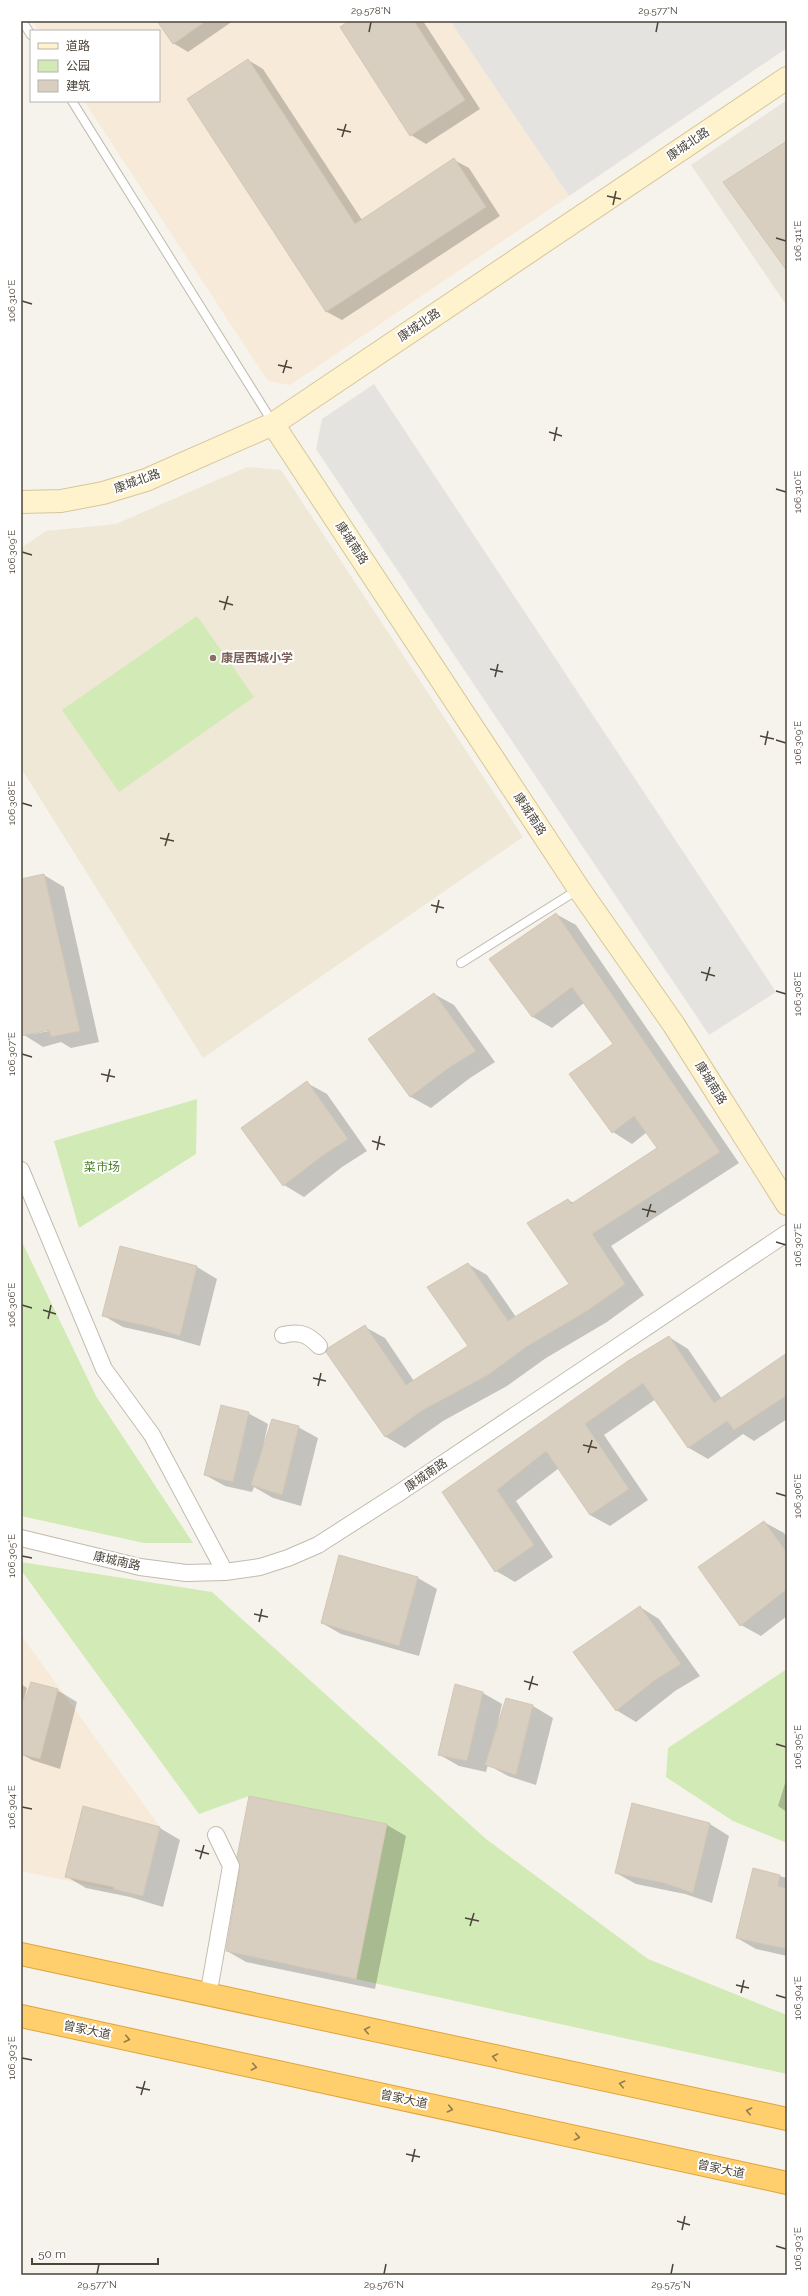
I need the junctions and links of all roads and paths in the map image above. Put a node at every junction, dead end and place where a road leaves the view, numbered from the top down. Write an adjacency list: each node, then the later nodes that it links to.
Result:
1 (22, 21): 2 (lane)
2 (30, 33)
3 (787, 78): 5 (street, 康城北路)
4 (73, 102): 5 (lane)
5 (273, 424): 6 (street, 康城北路); 7 (street, 康城南路)
6 (21, 502)
7 (579, 889): 8 (lane); 10 (street, 康城南路)
8 (461, 963)
9 (21, 1170): 15 (street)
10 (787, 1204)
11 (787, 1233): 15 (street, 康城南路)
12 (283, 1335): 13 (street)
13 (319, 1346)
14 (21, 1538): 15 (street, 康城南路)
15 (225, 1572)
16 (216, 1835): 18 (street)
17 (21, 1954): 18 (highway)
18 (208, 1996): 20 (highway, one-way to 18)
19 (21, 2016): 21 (highway, 曾家大道, one-way to 21)
20 (787, 2119)
21 (787, 2183)

